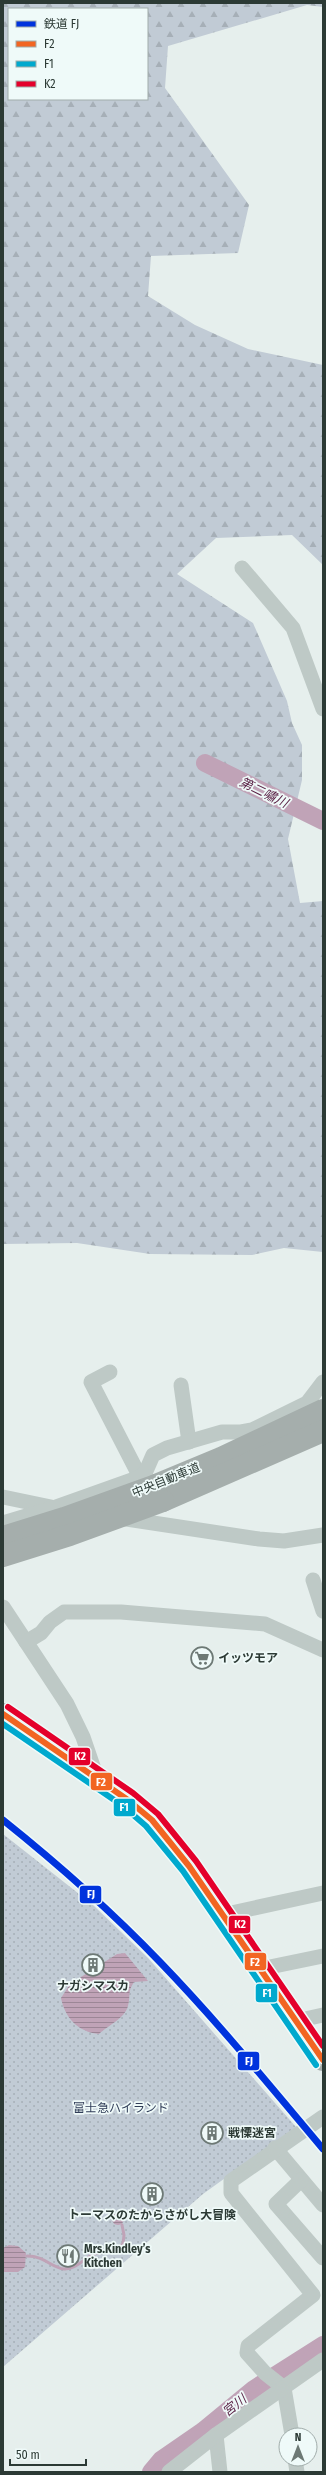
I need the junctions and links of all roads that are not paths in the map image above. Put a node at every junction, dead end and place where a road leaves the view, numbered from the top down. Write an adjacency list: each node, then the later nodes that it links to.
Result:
1 (242, 568): 2 (street)
2 (323, 709)
3 (110, 1372): 9 (street)
4 (323, 1382): 8 (street)
5 (181, 1385): 8 (street)
6 (323, 1410): 9 (highway, 中央自動車道)
7 (323, 1431): 9 (highway, 中央自動車道)
8 (189, 1442): 9 (street)
9 (153, 1487): 11 (street); 16 (highway, 中央自動車道, bridge); 17 (highway, 中央自動車道, bridge)
10 (3, 1497): 11 (street)
11 (53, 1508): 13 (street); 15 (street)
12 (3, 1514): 13 (street)
13 (30, 1515): 14 (street)
14 (3, 1523)
15 (323, 1535)
16 (3, 1537)
17 (3, 1556)
18 (313, 1580): 20 (street)
19 (3, 1607): 21 (street)
20 (323, 1611)
21 (26, 1642): 22 (street); 24 (street)
22 (323, 1650)
23 (3, 1714): 24 (highway)
24 (97, 1778): 26 (highway)
25 (323, 1893): 26 (street)
26 (222, 1915): 28 (highway)
27 (323, 1956): 28 (street)
28 (260, 1969): 30 (highway)
29 (323, 2015): 30 (street)
30 (296, 2021): 31 (highway)
31 (323, 2060)
32 (323, 2117): 33 (street)
33 (275, 2148): 34 (street); 38 (street)
34 (301, 2180): 35 (street); 36 (street)
35 (323, 2205)
36 (323, 2258)
37 (323, 2360): 38 (street)
38 (282, 2387): 39 (street); 40 (street)
39 (290, 2427)
40 (216, 2435): 41 (street); 42 (street)
41 (169, 2472)
42 (220, 2472)

